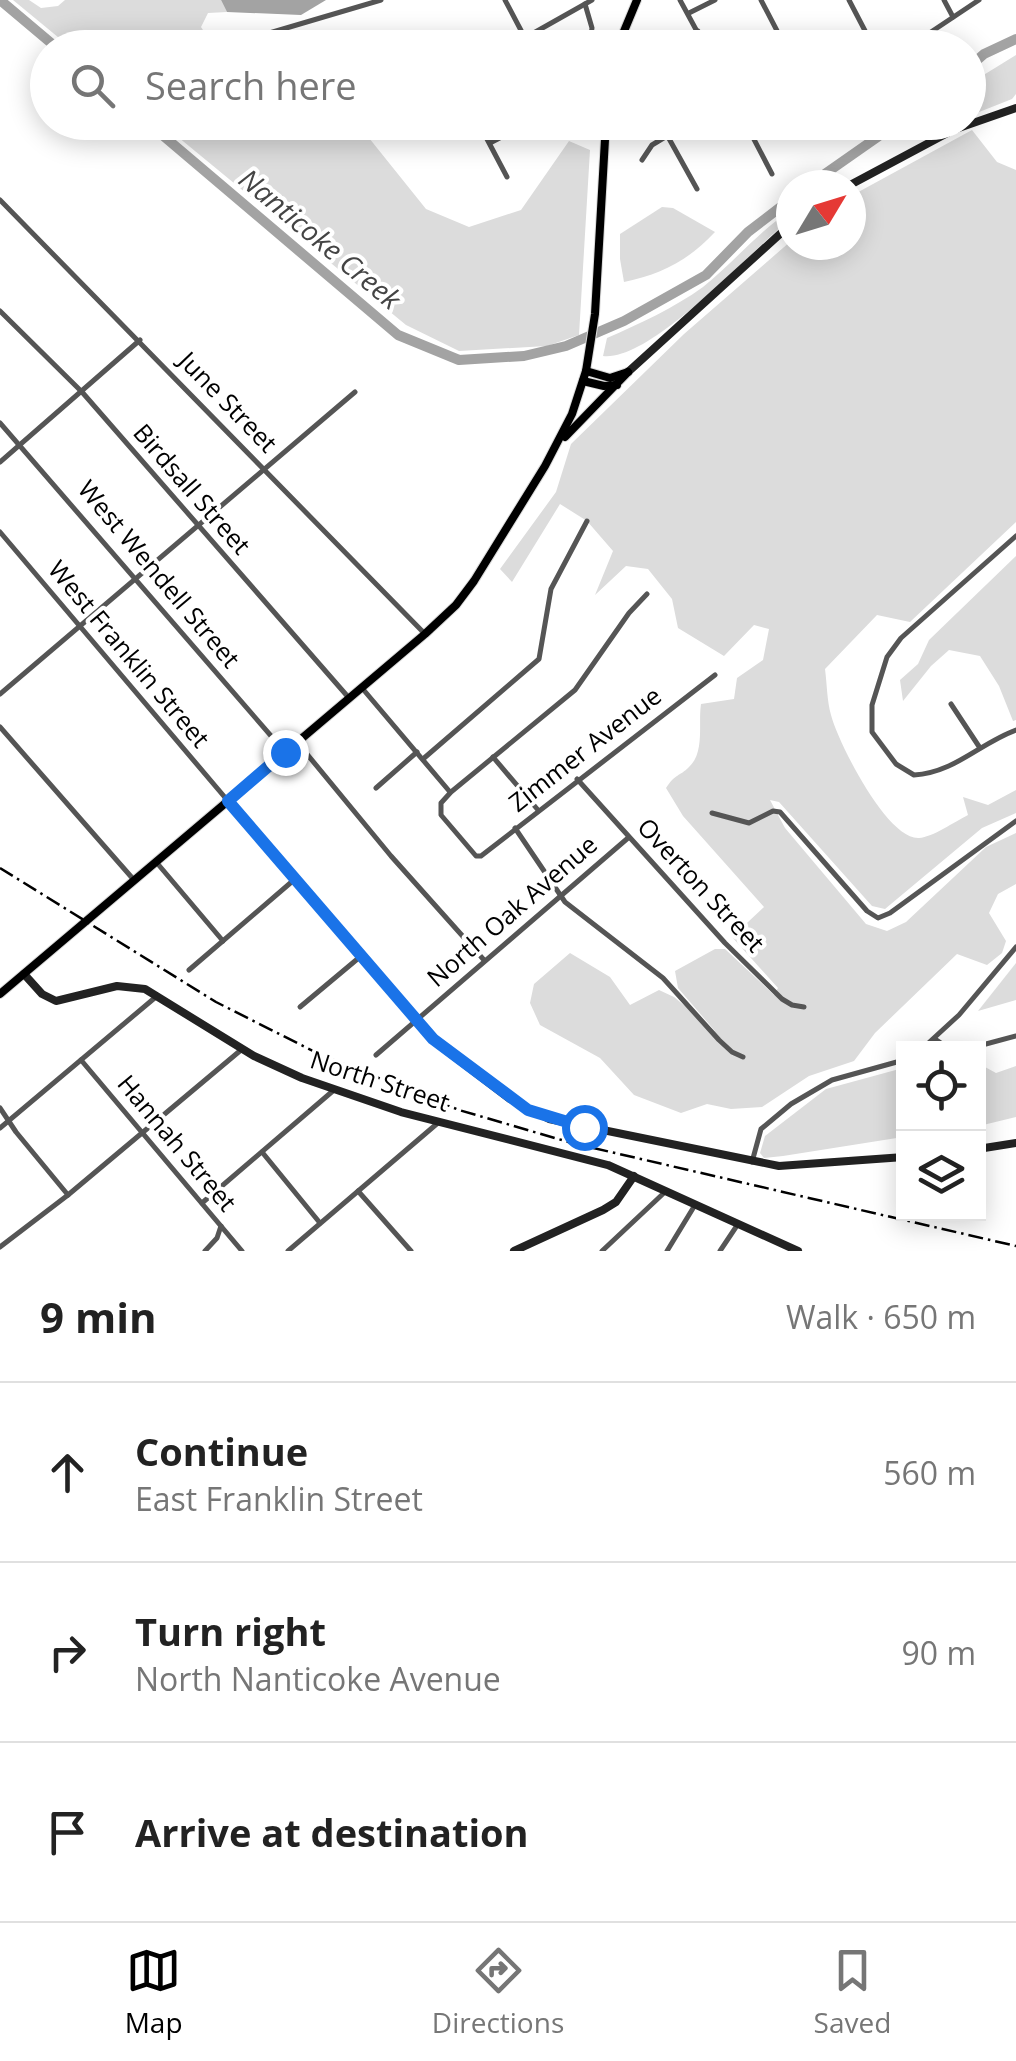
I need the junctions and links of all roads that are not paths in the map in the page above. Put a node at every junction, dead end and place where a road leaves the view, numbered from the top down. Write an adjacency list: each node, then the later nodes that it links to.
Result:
1 (382, 0): 13 (street)
2 (505, 0): 14 (street)
3 (638, 0): 17 (main road)
4 (680, 0): 11 (street)
5 (716, 0): 11 (street)
6 (762, 0): 19 (street)
7 (849, 0): 20 (street)
8 (944, 0): 12 (street)
9 (980, 0): 12 (street)
10 (589, 2): 15 (street); 16 (street)
11 (689, 13): 18 (street)
12 (954, 17): 21 (street)
13 (280, 30)
14 (520, 30)
15 (538, 30)
16 (592, 30)
17 (625, 30)
18 (698, 30)
19 (777, 30)
20 (865, 30)
21 (934, 30)
22 (1016, 108): 23 (street)
23 (986, 118)
24 (488, 140): 31 (street)
25 (497, 140): 31 (street)
26 (605, 140): 42 (main road)
27 (661, 140): 32 (street)
28 (670, 140): 36 (street)
29 (754, 140): 33 (street)
30 (934, 140): 34 (street)
31 (490, 144): 35 (street)
32 (642, 160)
33 (772, 174)
34 (866, 176)
35 (507, 177)
36 (697, 189)
37 (0, 200): 40 (street, June Street)
38 (776, 238): 41 (street)
39 (0, 311): 44 (street, Birdsall Street)
40 (140, 340): 44 (street); 50 (street, June Street)
41 (628, 372): 42 (main road); 43 (main road)
42 (584, 376): 43 (main road); 48 (main road)
43 (621, 383): 48 (main road)
44 (82, 392): 47 (street); 52 (street, Birdsall Street)
45 (355, 392): 50 (street)
46 (0, 423): 47 (street, West Wendell Street)
47 (21, 444): 49 (street); 55 (street, West Wendell Street)
48 (553, 452): 58 (main road)
49 (0, 462)
50 (266, 469): 52 (street); 58 (street, June Street)
51 (587, 520): 71 (street)
52 (198, 527): 55 (street); 62 (street, Birdsall Street)
53 (0, 532): 57 (street, West Franklin Street)
54 (1016, 536): 67 (street)
55 (137, 579): 57 (street); 68 (street, West Wendell Street)
56 (647, 594): 70 (street)
57 (80, 627): 61 (street); 75 (street, West Franklin Street)
58 (425, 634): 60 (main road)
59 (715, 675): 72 (street, Zimmer Avenue)
60 (362, 688): 62 (main road); 69 (street)
61 (0, 694)
62 (349, 698): 66 (main road)
63 (951, 704): 67 (street)
64 (0, 728): 82 (street)
65 (1016, 730): 67 (street)
66 (297, 742): 68 (main road); 88 (street)
67 (980, 748)
68 (285, 752): 75 (main road)
69 (417, 752): 71 (street); 73 (street)
70 (493, 757): 74 (street); 76 (street)
71 (423, 759): 74 (street)
72 (577, 779): 76 (street, Zimmer Avenue); 80 (street, Overton Street)
73 (376, 788)
74 (450, 792): 79 (street, Zimmer Avenue)
75 (228, 801): 81 (main road); 83 (street)
76 (538, 810): 79 (street, Zimmer Avenue)
77 (712, 813): 78 (street)
78 (1016, 821)
79 (515, 828): 84 (street)
80 (628, 838): 84 (street, North Oak Avenue); 94 (street, Overton Street)
81 (156, 862): 82 (main road); 85 (street)
82 (134, 880): 90 (main road)
83 (295, 880): 85 (street); 87 (street)
84 (559, 896): 88 (street, North Oak Avenue); 103 (street)
85 (223, 941): 89 (street)
86 (1016, 947): 97 (street)
87 (361, 956): 93 (street); 95 (street)
88 (484, 961): 95 (street, North Oak Avenue)
89 (189, 970)
90 (24, 974): 91 (main road); 92 (street, North Street)
91 (0, 994)
92 (157, 996): 101 (street, North Street); 104 (street)
93 (300, 1007)
94 (804, 1007)
95 (415, 1020): 102 (street, North Oak Avenue); 116 (street)
96 (1016, 1036): 100 (street)
97 (935, 1039): 98 (street); 99 (street)
98 (932, 1041)
99 (938, 1041)
100 (986, 1044)
101 (242, 1049): 106 (street, North Street); 111 (street)
102 (376, 1055)
103 (743, 1057)
104 (81, 1060): 108 (street); 111 (street, Hannah Street)
105 (896, 1062): 116 (street)
106 (334, 1090): 109 (street, North Street); 114 (street)
107 (0, 1108): 108 (street)
108 (8, 1121): 110 (street); 120 (street)
109 (438, 1122): 117 (street, North Street); 118 (street)
110 (0, 1128)
111 (142, 1133): 120 (street); 121 (street, Hannah Street)
112 (1016, 1142): 113 (street)
113 (986, 1148)
114 (262, 1152): 121 (street); 123 (street)
115 (896, 1158): 116 (street)
116 (752, 1162)
117 (634, 1176): 119 (street, North Street); 132 (street)
118 (358, 1191): 123 (street); 131 (street)
119 (666, 1192): 122 (street, North Street); 127 (street)
120 (68, 1195): 126 (street)
121 (202, 1203): 125 (street, Hannah Street)
122 (695, 1204): 124 (street, North Street); 133 (street)
123 (320, 1224): 130 (street)
124 (738, 1224): 134 (street); 135 (street, North Street)
125 (221, 1226): 128 (street); 129 (street, Hannah Street)
126 (0, 1248)
127 (606, 1250)
128 (205, 1251)
129 (242, 1251)
130 (288, 1251)
131 (411, 1251)
132 (514, 1251)
133 (666, 1251)
134 (720, 1251)
135 (798, 1251)

